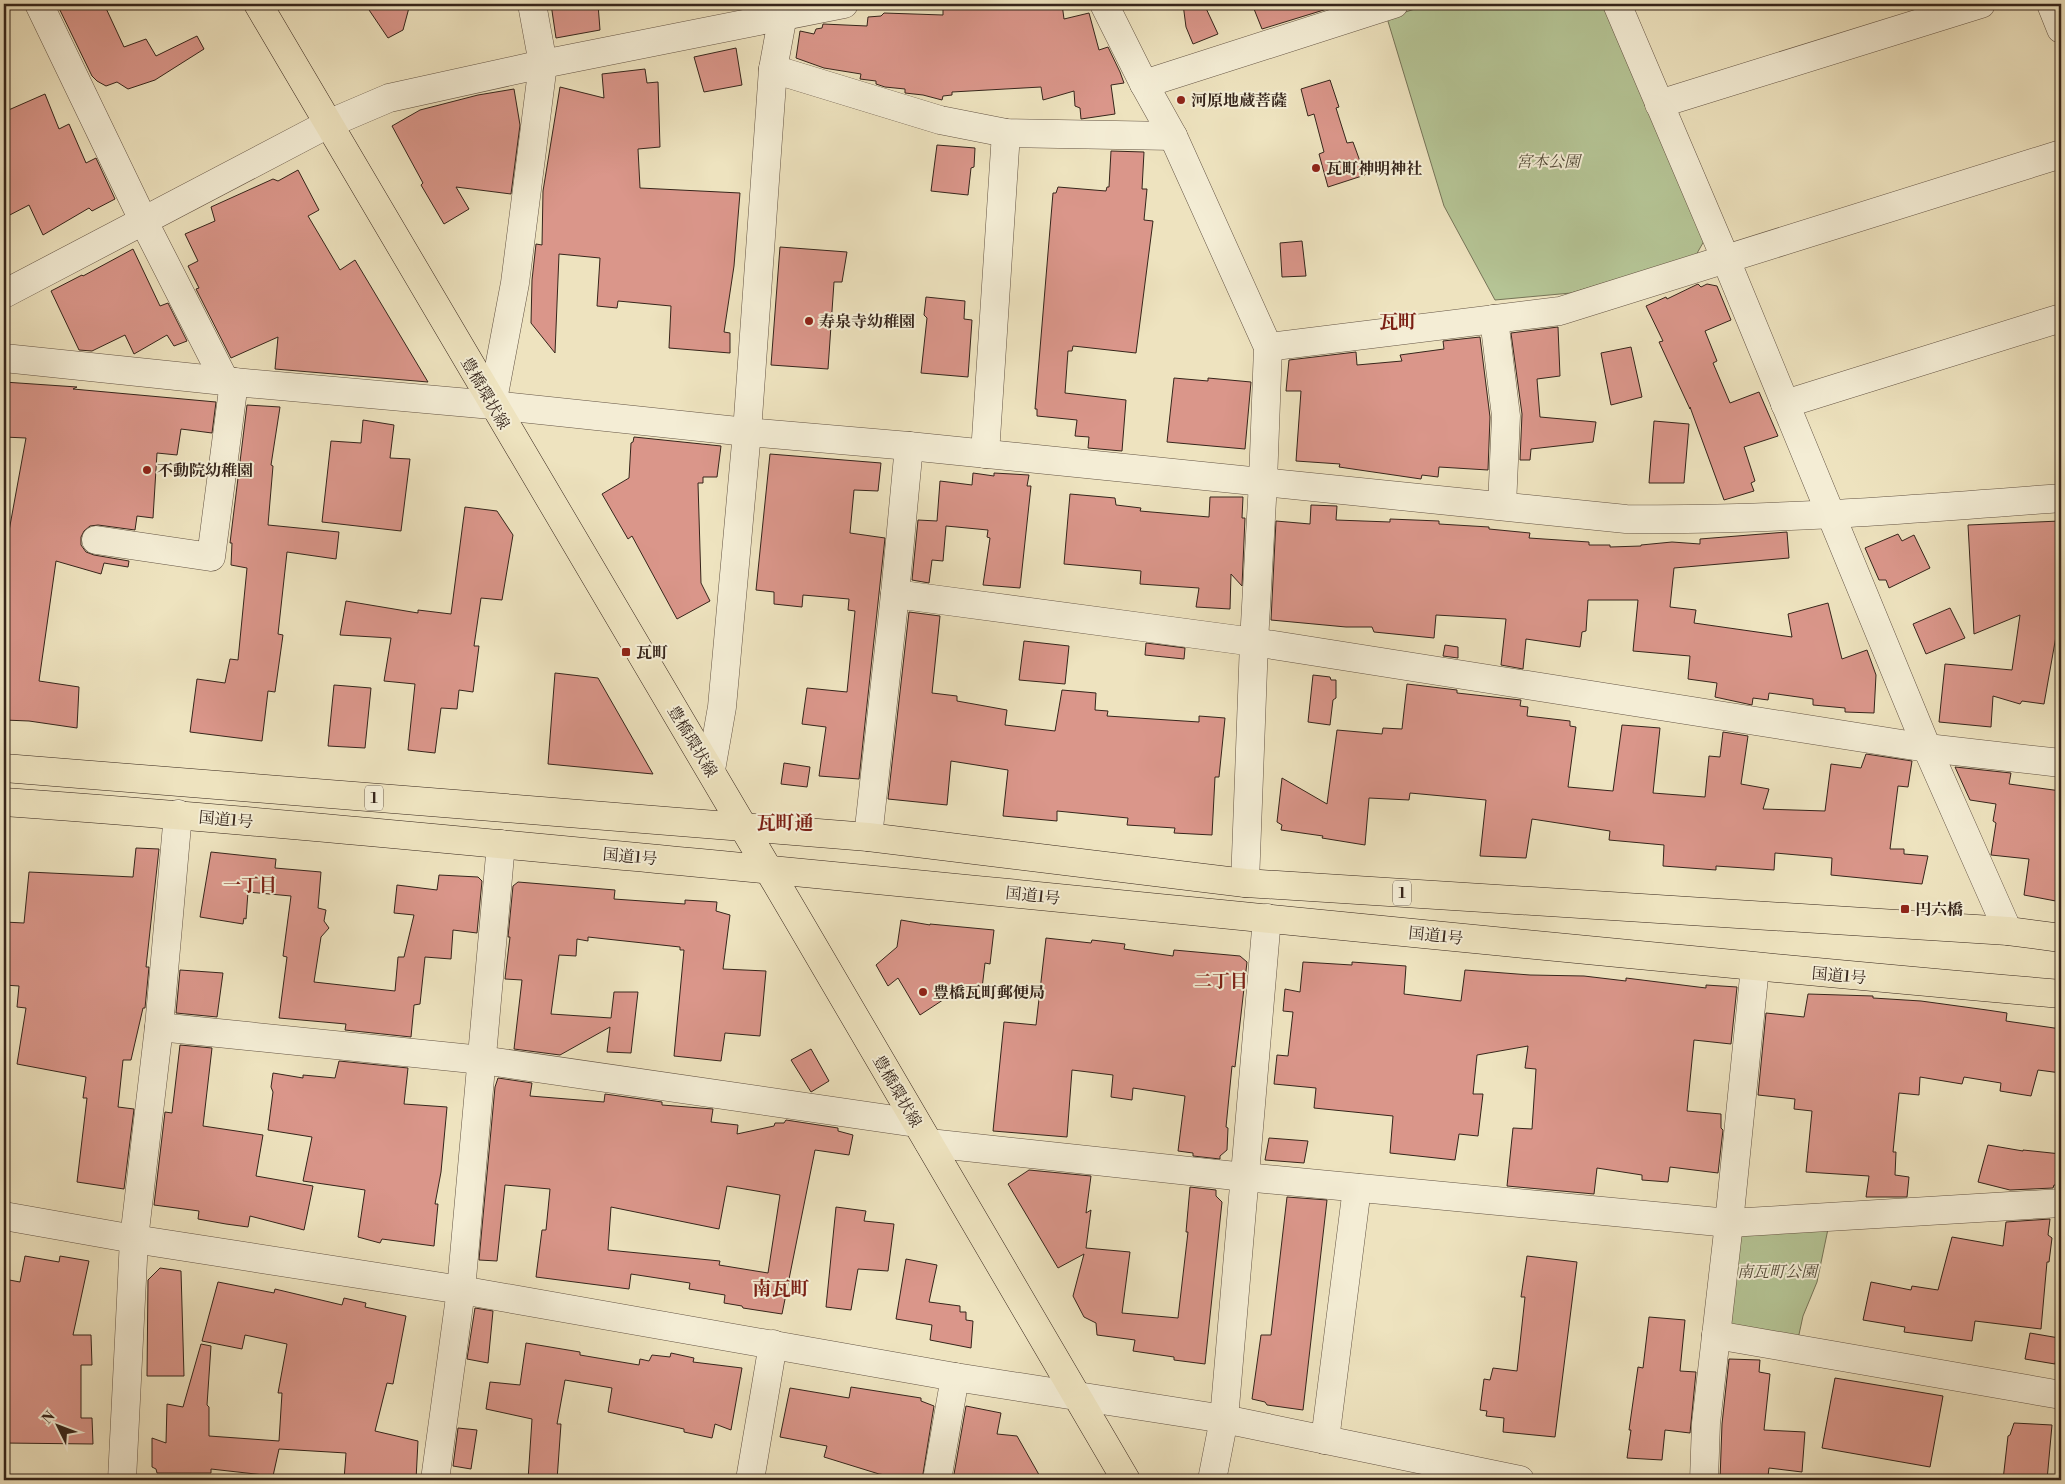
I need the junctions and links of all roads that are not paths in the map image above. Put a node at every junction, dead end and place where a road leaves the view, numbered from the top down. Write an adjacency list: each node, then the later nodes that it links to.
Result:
1 (39, 4): 20 (street)
2 (258, 4): 16 (main road, 豊橋環状線)
3 (532, 4): 12 (street)
4 (844, 4): 10 (street)
5 (1104, 4): 14 (street)
6 (1394, 4): 14 (street)
7 (1617, 4): 15 (street)
8 (1981, 4): 15 (street)
9 (2051, 4): 11 (street)
10 (784, 9): 12 (street); 13 (street)
11 (2061, 29)
12 (542, 64): 16 (street); 29 (street)
13 (774, 69): 17 (street); 30 (street)
14 (1144, 84): 18 (street)
15 (1660, 104): 21 (street)
16 (328, 124): 20 (street); 29 (main road, 豊橋環状線)
17 (1006, 133): 18 (street); 32 (street)
18 (1173, 136): 25 (street)
19 (2061, 154): 21 (street)
20 (144, 222): 22 (street); 27 (street)
21 (1726, 260): 24 (street); 28 (street)
22 (4, 294)
23 (2061, 318): 28 (street)
24 (1494, 319): 25 (street); 35 (street)
25 (1268, 348): 33 (street)
26 (4, 358): 27 (street)
27 (229, 381): 29 (street); 37 (street)
28 (1785, 404): 36 (street)
29 (492, 405): 30 (street); 43 (main road, 豊橋環状線)
30 (747, 432): 31 (street); 43 (street)
31 (909, 446): 32 (street); 38 (street)
32 (985, 454): 33 (street)
33 (1263, 482): 35 (street); 39 (street)
34 (2061, 498): 36 (street)
35 (1502, 506): 36 (street)
36 (1832, 516): 40 (street)
37 (96, 540)
38 (895, 594): 39 (street); 47 (street)
39 (1254, 642): 40 (street); 50 (street)
40 (1928, 748): 41 (street); 52 (street)
41 (2061, 763)
42 (4, 768): 46 (main road, 国道1号 / 1)
43 (711, 770): 46 (main road, 豊橋環状線)
44 (4, 802): 45 (main road, 国道1号 / 1)
45 (178, 814): 48 (main road, 国道1号 / 1); 56 (street)
46 (745, 829): 47 (main road, 国道1号 / 1); 49 (main road, 豊橋環状線)
47 (868, 837): 50 (main road, 国道1号 / 1)
48 (501, 844): 49 (main road, 国道1号 / 1); 57 (street)
49 (769, 869): 51 (main road, 国道1号 / 1); 58 (main road, 豊橋環状線)
50 (1245, 883): 52 (main road, 国道1号 / 1)
51 (1267, 918): 54 (main road, 国道1号 / 1); 59 (street)
52 (2008, 931): 53 (main road, 国道1号 / 1)
53 (2061, 938)
54 (1755, 967): 55 (main road, 国道1号 / 1); 63 (street)
55 (2061, 994)
56 (159, 1027): 57 (street); 64 (street)
57 (482, 1060): 58 (street); 65 (street)
58 (922, 1133): 59 (street); 69 (main road, 豊橋環状線)
59 (1245, 1177): 60 (street); 71 (street)
60 (1357, 1188): 63 (street); 72 (street)
61 (2061, 1203): 63 (street)
62 (4, 1216): 64 (street)
63 (1729, 1222): 66 (street)
64 (134, 1239): 65 (street); 73 (street)
65 (461, 1290): 67 (street); 74 (street)
66 (1716, 1336): 70 (street); 80 (street)
67 (773, 1344): 68 (street); 75 (street)
68 (955, 1377): 69 (street); 76 (street)
69 (1076, 1394): 71 (street); 77 (main road, 豊橋環状線)
70 (2061, 1395)
71 (1224, 1419): 72 (street); 78 (street)
72 (1325, 1440): 79 (street)
73 (122, 1480)
74 (435, 1480)
75 (750, 1480)
76 (937, 1480)
77 (1126, 1480)
78 (1212, 1480)
79 (1520, 1480)
80 (1704, 1480)

